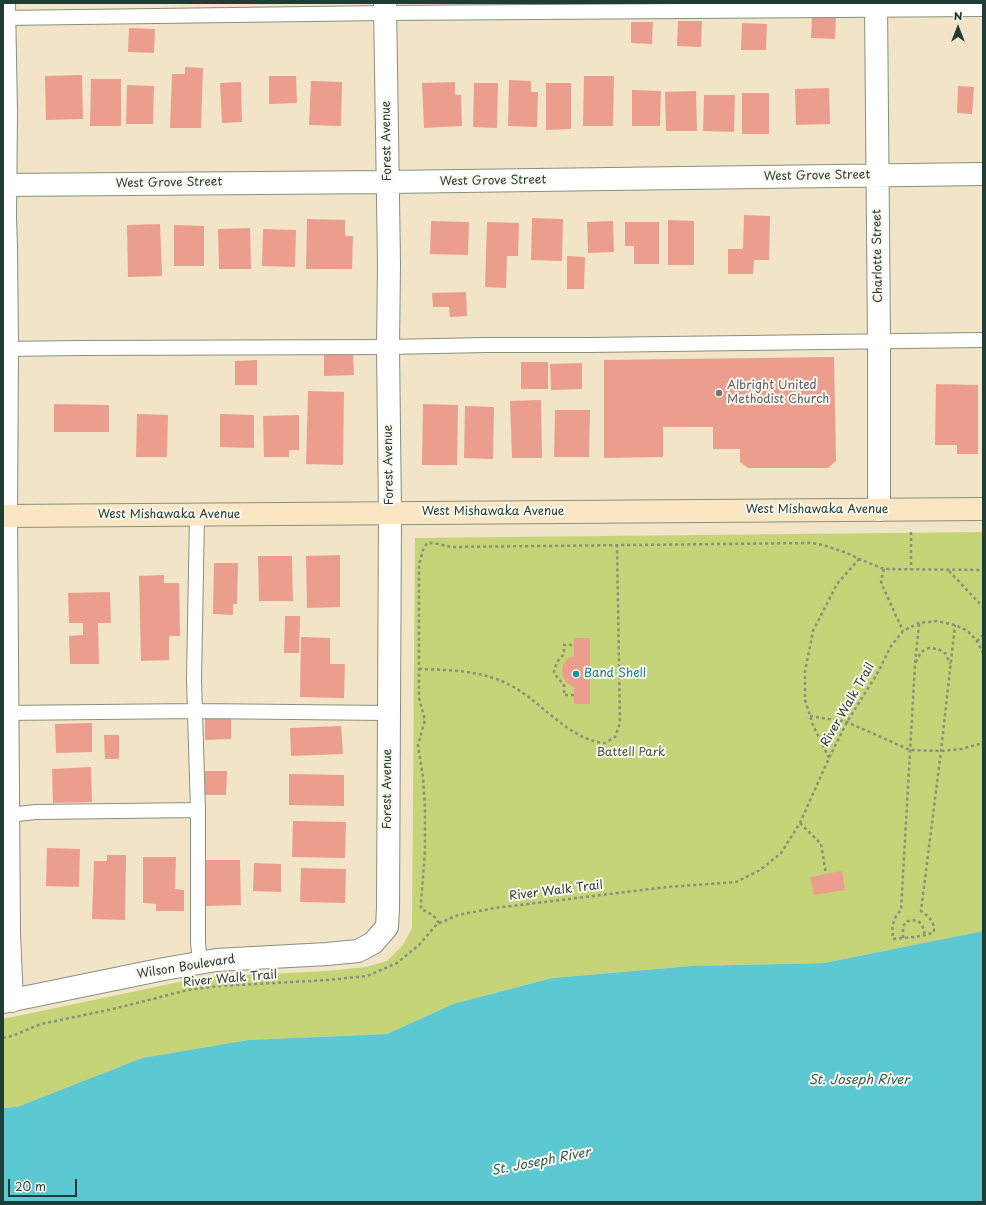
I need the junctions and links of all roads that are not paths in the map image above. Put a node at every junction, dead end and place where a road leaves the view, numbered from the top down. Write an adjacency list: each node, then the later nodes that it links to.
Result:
1 (876, 6): 2 (lane); 3 (lane); 6 (street, Charlotte Street)
2 (385, 8): 4 (lane); 7 (street, Forest Avenue)
3 (983, 9)
4 (4, 13): 8 (street)
5 (983, 174): 6 (street, West Grove Street)
6 (877, 175): 7 (street, West Grove Street); 10 (street, Charlotte Street)
7 (388, 182): 8 (street, West Grove Street); 11 (street, Forest Avenue)
8 (4, 185): 12 (street)
9 (983, 340): 10 (lane)
10 (879, 341): 11 (lane); 14 (street, Charlotte Street)
11 (388, 347): 12 (lane); 15 (street, Forest Avenue)
12 (5, 349): 17 (street)
13 (983, 508): 14 (main road, West Mishawaka Avenue)
14 (879, 510): 15 (main road, West Mishawaka Avenue)
15 (390, 513): 16 (main road, West Mishawaka Avenue); 20 (street, Forest Avenue)
16 (197, 515): 17 (main road, West Mishawaka Avenue); 18 (lane)
17 (5, 516): 19 (street)
18 (196, 711): 19 (lane); 20 (lane); 21 (lane)
19 (5, 713): 22 (street)
20 (388, 713): 24 (street, Forest Avenue)
21 (198, 810): 22 (lane); 25 (lane)
22 (8, 815): 23 (street)
23 (6, 853): 26 (street)
24 (387, 927): 25 (street, Wilson Boulevard)
25 (200, 963): 26 (street, Wilson Boulevard)
26 (7, 1002)

